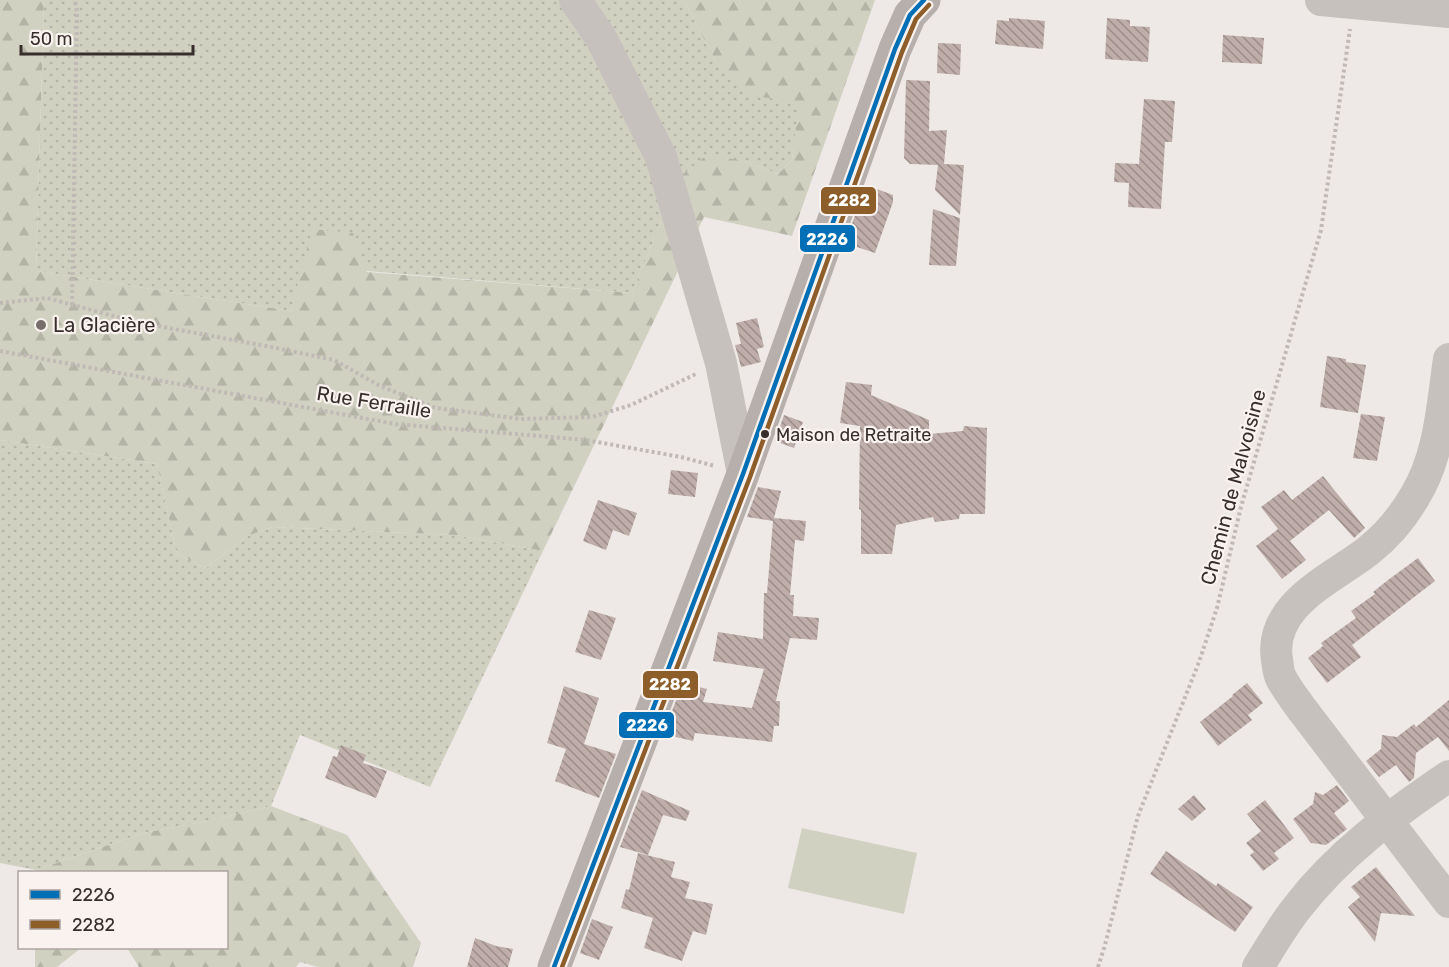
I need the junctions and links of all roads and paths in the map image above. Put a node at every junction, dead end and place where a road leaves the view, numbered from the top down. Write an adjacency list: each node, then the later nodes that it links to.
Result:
1 (75, 0): 9 (path)
2 (575, 0): 12 (street)
3 (1321, 0): 4 (street)
4 (1354, 3): 5 (street); 18 (path, Chemin de Malvoisine)
5 (1390, 4): 7 (street)
6 (912, 5): 13 (main road)
7 (1449, 12)
8 (0, 303): 9 (path)
9 (72, 304): 12 (path)
10 (0, 351): 13 (path, Rue Ferraille)
11 (1449, 359): 15 (street)
12 (721, 363): 13 (street)
13 (743, 474): 17 (main road)
14 (1449, 776): 15 (street)
15 (1386, 819): 16 (street); 19 (street)
16 (1449, 902)
17 (554, 967)
18 (1098, 967)
19 (1258, 967)

